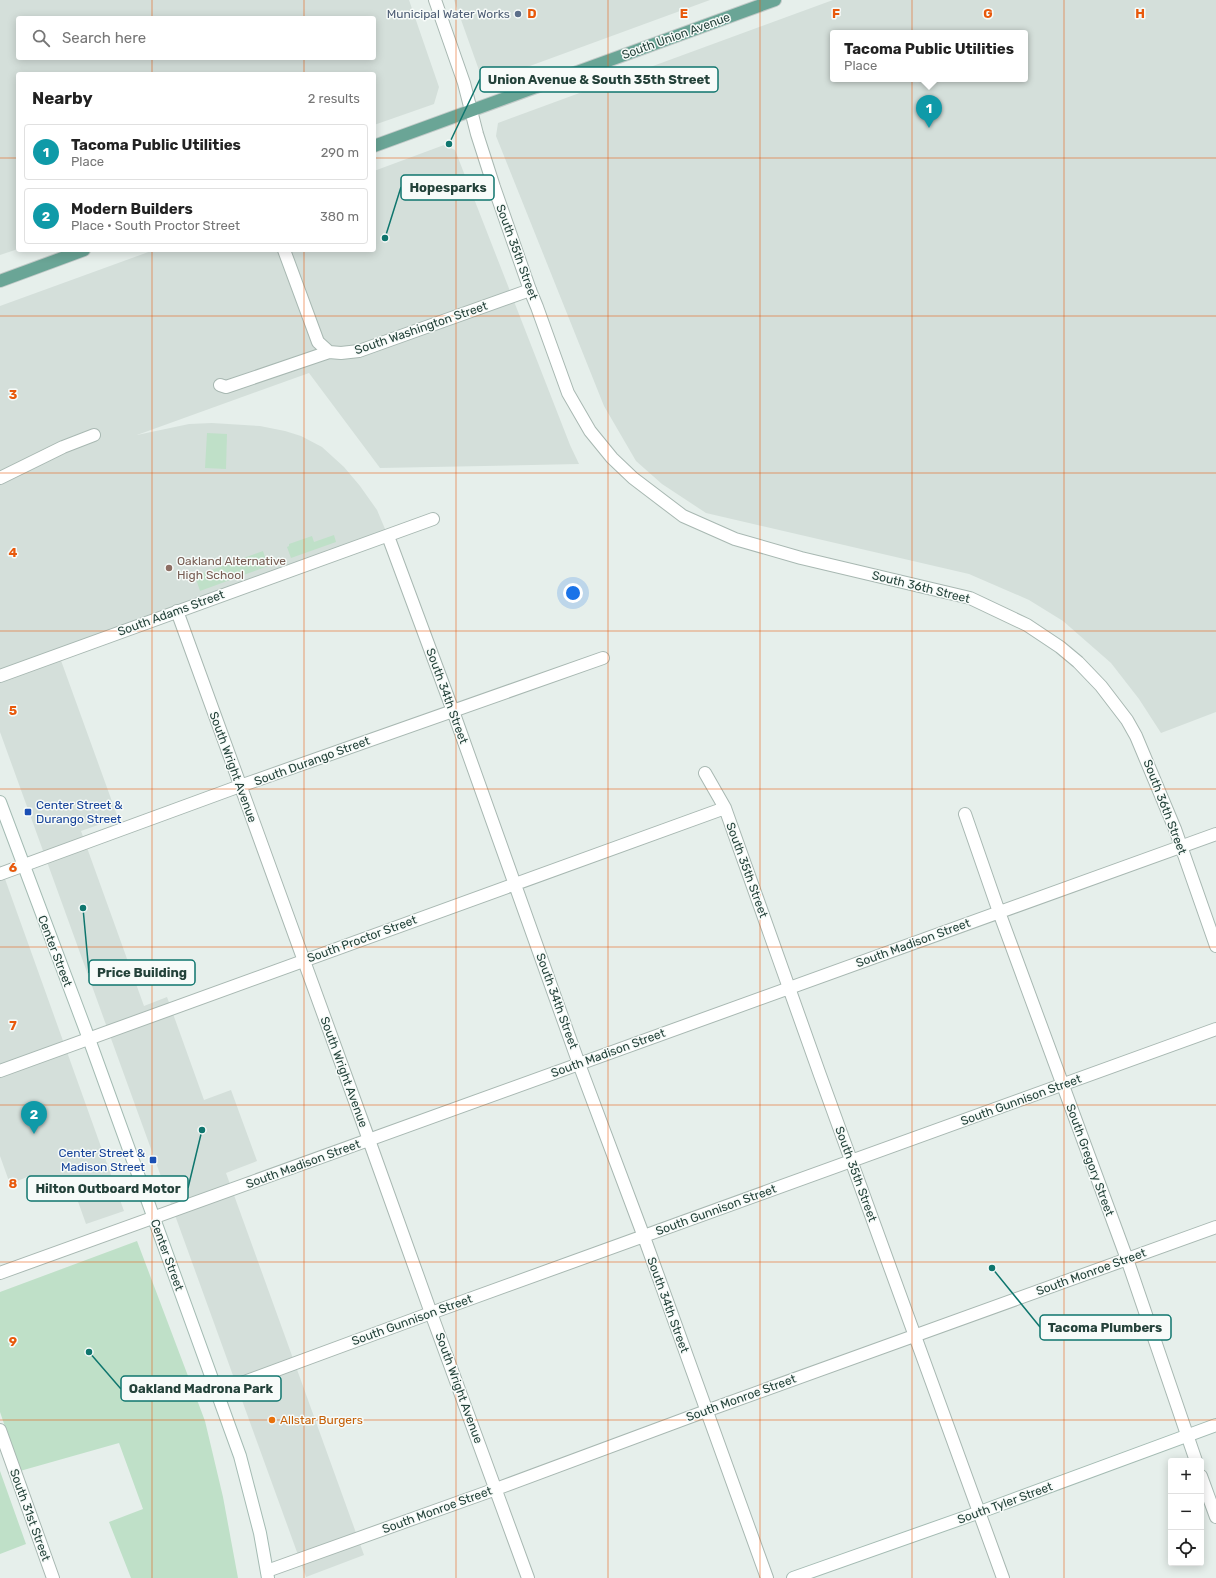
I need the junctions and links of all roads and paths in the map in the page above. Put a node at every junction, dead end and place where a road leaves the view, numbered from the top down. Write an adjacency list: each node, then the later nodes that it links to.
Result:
1 (435, 0): 3 (street, South 35th Street)
2 (775, 0): 3 (main road, South Union Avenue)
3 (471, 110): 4 (main road, South Union Avenue); 8 (street, South 35th Street)
4 (376, 145)
5 (79, 252): 7 (main road)
6 (285, 252): 9 (street)
7 (0, 281)
8 (530, 290): 9 (street, South Washington Street); 11 (street, South 35th Street)
9 (329, 352): 10 (street, South Washington Street)
10 (220, 385)
11 (590, 431): 26 (street, South 36th Street)
12 (94, 436): 13 (street)
13 (0, 478)
14 (433, 519): 15 (street, South Adams Street)
15 (388, 536): 16 (street, South Adams Street); 19 (street, South 34th Street)
16 (177, 611): 18 (street, South Adams Street); 21 (street, South Wright Avenue)
17 (603, 658): 19 (street, South Durango Street)
18 (0, 676)
19 (453, 710): 21 (street, South Durango Street); 29 (street, South 34th Street)
20 (705, 773): 23 (street, South 35th Street)
21 (240, 786): 27 (street, South Durango Street); 32 (street, South Wright Avenue)
22 (0, 802): 27 (street, Center Street)
23 (725, 808): 29 (street, South Proctor Street); 33 (street, South 35th Street)
24 (966, 814): 30 (street, South Gregory Street)
25 (1216, 834): 26 (street, South Madison Street)
26 (1181, 846): 30 (street, South Madison Street); 31 (street, South 36th Street)
27 (23, 866): 28 (street, South Durango Street); 35 (street, Center Street)
28 (0, 874)
29 (515, 884): 32 (street, South Proctor Street); 36 (street, South 34th Street)
30 (999, 912): 33 (street, South Madison Street); 38 (street, South Gregory Street)
31 (1216, 946)
32 (303, 960): 35 (street, South Proctor Street); 39 (street, South Wright Avenue)
33 (790, 988): 36 (street, South Madison Street); 40 (street, South 35th Street)
34 (1216, 1029): 38 (street, South Gunnison Street)
35 (89, 1038): 37 (street, South Proctor Street); 41 (street, Center Street)
36 (579, 1064): 39 (street, South Madison Street); 43 (street, South 34th Street)
37 (0, 1070)
38 (1062, 1085): 40 (street, South Gunnison Street); 44 (street, South Gregory Street)
39 (370, 1140): 41 (street, South Madison Street); 46 (street, South Wright Avenue)
40 (851, 1162): 43 (street, South Gunnison Street); 47 (street, South 35th Street)
41 (153, 1217): 45 (street, South Madison Street); 48 (street, Center Street)
42 (1216, 1227): 44 (street, South Monroe Street)
43 (644, 1237): 46 (street, South Gunnison Street); 49 (street, South 34th Street)
44 (1127, 1259): 47 (street, South Monroe Street); 52 (street, South Gregory Street)
45 (0, 1273)
46 (431, 1313): 48 (street, South Gunnison Street); 55 (street, South Wright Avenue)
47 (916, 1335): 49 (street, South Monroe Street); 56 (street, South 35th Street)
48 (217, 1392): 58 (street, Center Street)
49 (706, 1411): 55 (street, South Monroe Street); 61 (street, South 34th Street)
50 (1216, 1426): 52 (street, South Tyler Street)
51 (0, 1430): 59 (street, South 31st Street)
52 (1187, 1436): 53 (street, South Gregory Street); 56 (street, South Tyler Street)
53 (1195, 1458)
54 (1204, 1484): 57 (street)
55 (496, 1489): 58 (street, South Monroe Street); 60 (street, South Wright Avenue)
56 (980, 1512): 62 (street, South Tyler Street); 63 (street, South 35th Street)
57 (1216, 1517)
58 (268, 1574)
59 (53, 1578)
60 (528, 1578)
61 (768, 1578)
62 (793, 1578)
63 (1003, 1578)

